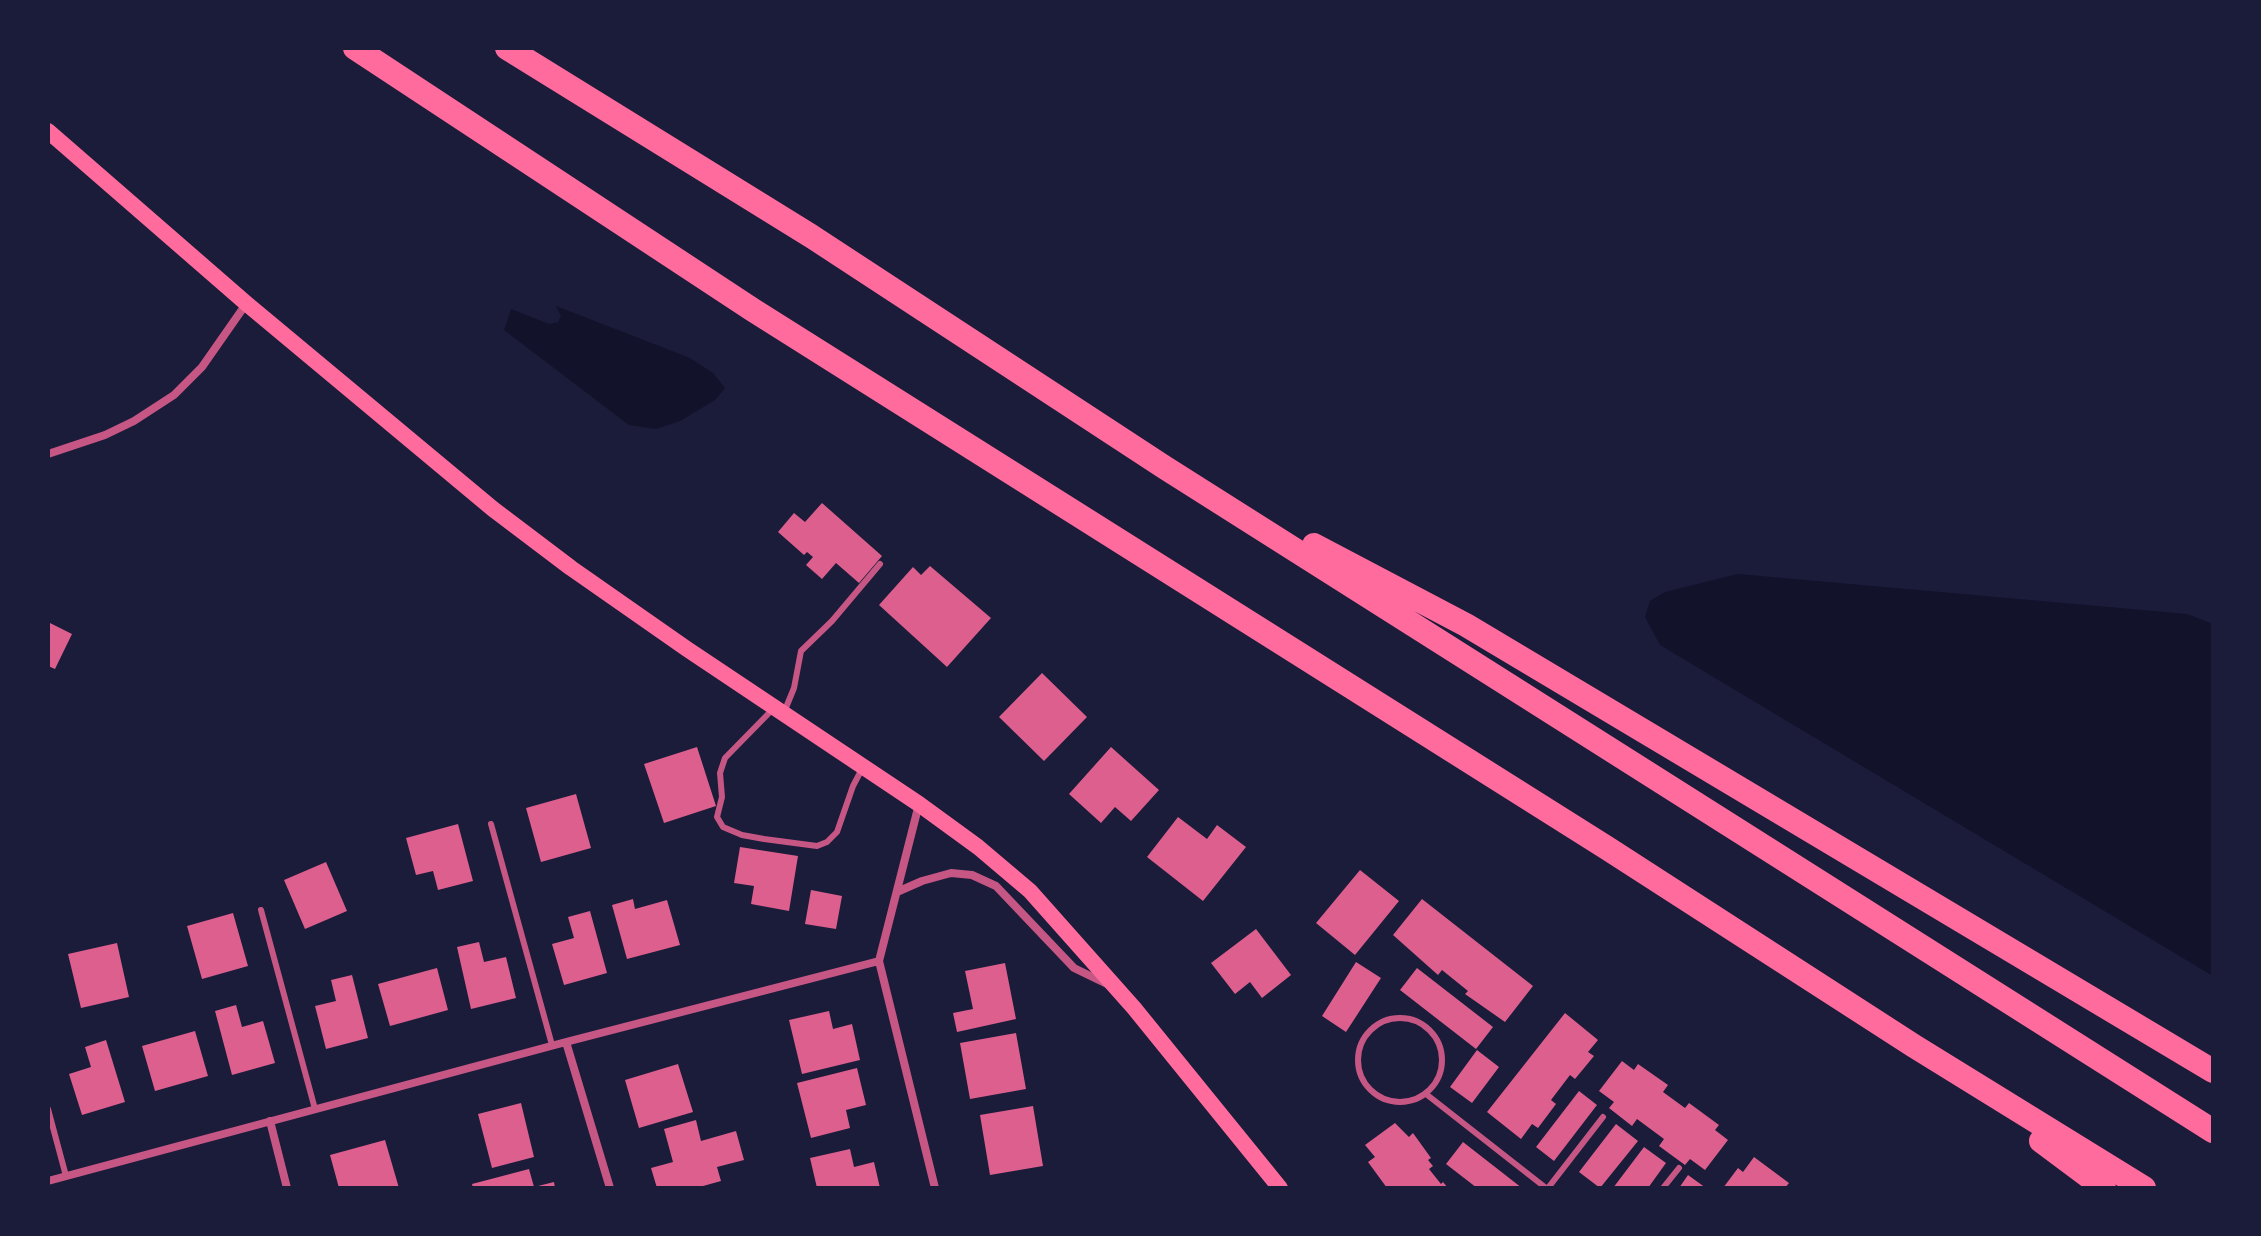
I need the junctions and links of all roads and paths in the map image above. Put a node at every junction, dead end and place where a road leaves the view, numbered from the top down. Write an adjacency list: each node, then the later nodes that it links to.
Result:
1 (355, 48): 18 (highway)
2 (507, 48): 6 (highway)
3 (48, 131): 4 (main road)
4 (247, 304): 5 (street); 8 (main road)
5 (48, 454)
6 (1164, 467): 19 (highway); 25 (highway)
7 (880, 564): 8 (lane)
8 (779, 711): 9 (main road); 9 (lane)
9 (863, 767): 10 (main road)
10 (919, 804): 12 (street); 15 (main road)
11 (491, 824): 17 (lane)
12 (897, 892): 14 (street); 15 (street)
13 (261, 910): 22 (lane)
14 (879, 961): 16 (street); 31 (street)
15 (1116, 989): 32 (main road)
16 (566, 1042): 17 (street); 30 (street)
17 (552, 1045): 22 (street)
18 (1914, 1046): 35 (highway); 36 (highway)
19 (2213, 1071)
20 (1426, 1094): 20 (lane); 33 (lane)
21 (48, 1109): 27 (lane)
22 (315, 1109): 24 (street)
23 (1603, 1117): 33 (lane)
24 (270, 1121): 27 (street); 29 (street)
25 (2213, 1131)
26 (1679, 1168): 34 (lane)
27 (66, 1176): 28 (street)
28 (48, 1181)
29 (287, 1188)
30 (610, 1188)
31 (935, 1188)
32 (1280, 1188)
33 (1547, 1188)
34 (1663, 1188)
35 (2104, 1188)
36 (2144, 1188)

